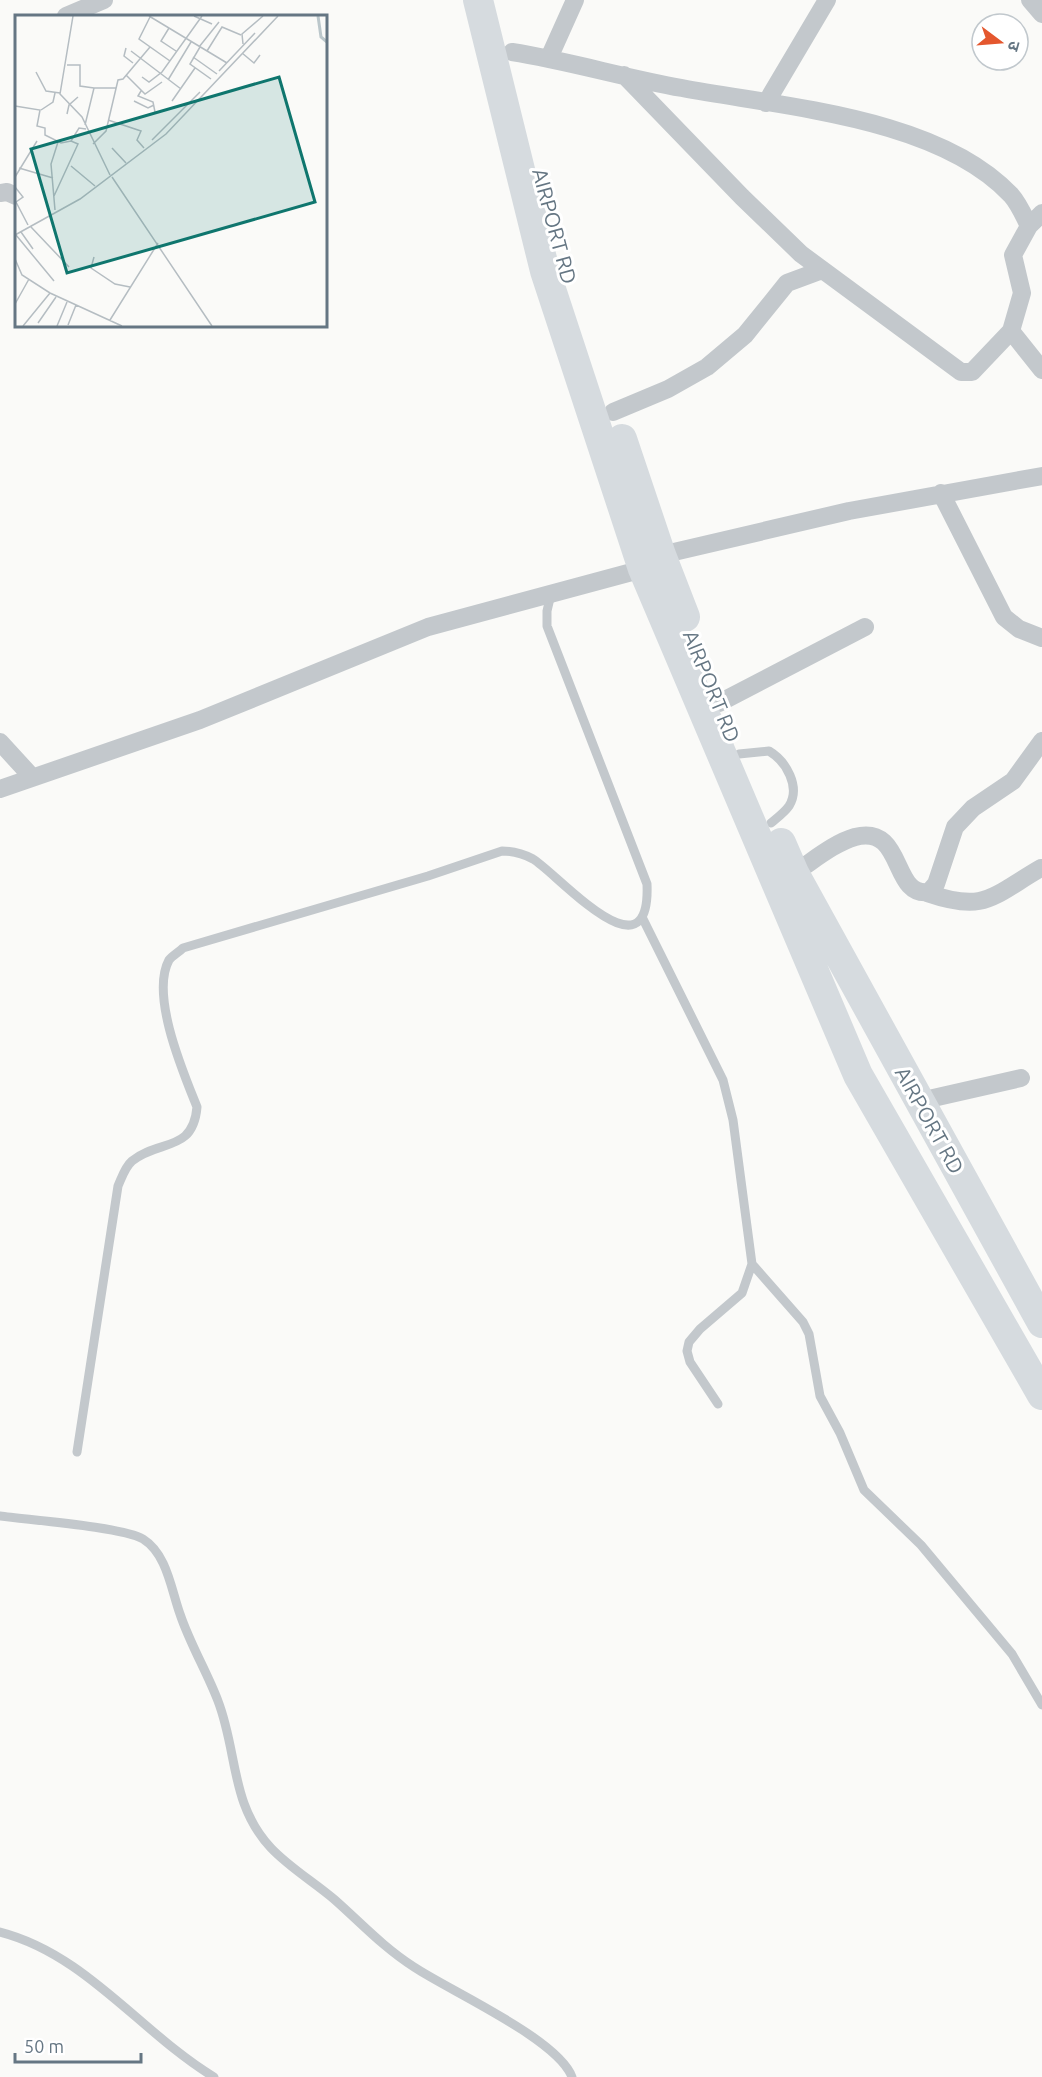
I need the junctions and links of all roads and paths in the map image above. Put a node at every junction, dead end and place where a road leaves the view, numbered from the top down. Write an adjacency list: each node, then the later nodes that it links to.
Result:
1 (104, 0): 8 (street)
2 (478, 0): 22 (main road)
3 (500, 0): 9 (main road, AIRPORT RD)
4 (575, 0): 10 (street)
5 (827, 0): 12 (street)
6 (1030, 0): 7 (street)
7 (1042, 14)
8 (68, 15)
9 (512, 52): 10 (street); 19 (main road, AIRPORT RD)
10 (549, 58): 11 (street)
11 (624, 75): 12 (street); 16 (street)
12 (766, 104): 15 (street)
13 (0, 193): 14 (street)
14 (15, 196)
15 (1036, 220): 17 (street)
16 (822, 270): 17 (street); 19 (street)
17 (1011, 331): 18 (street)
18 (1042, 370)
19 (613, 412): 22 (main road, AIRPORT RD)
20 (1042, 476): 21 (street)
21 (941, 493): 22 (street); 25 (street)
22 (652, 562): 23 (street); 26 (main road, AIRPORT RD); 39 (main road)
23 (551, 594): 29 (street); 34 (lane)
24 (866, 627): 26 (street)
25 (1042, 638)
26 (719, 703): 32 (main road, AIRPORT RD)
27 (1042, 741): 33 (street)
28 (0, 742): 29 (street)
29 (32, 777): 30 (street)
30 (0, 789)
31 (1041, 868): 33 (street)
32 (794, 873): 33 (street); 36 (main road, AIRPORT RD)
33 (927, 893)
34 (642, 917): 37 (lane); 41 (lane)
35 (1021, 1078): 36 (street)
36 (920, 1101): 38 (main road, AIRPORT RD)
37 (752, 1264): 40 (lane); 43 (lane)
38 (1042, 1323)
39 (1042, 1395)
40 (718, 1404)
41 (77, 1452)
42 (0, 1516): 46 (lane)
43 (1042, 1705)
44 (0, 1932): 45 (lane)
45 (214, 2077)
46 (572, 2077)

